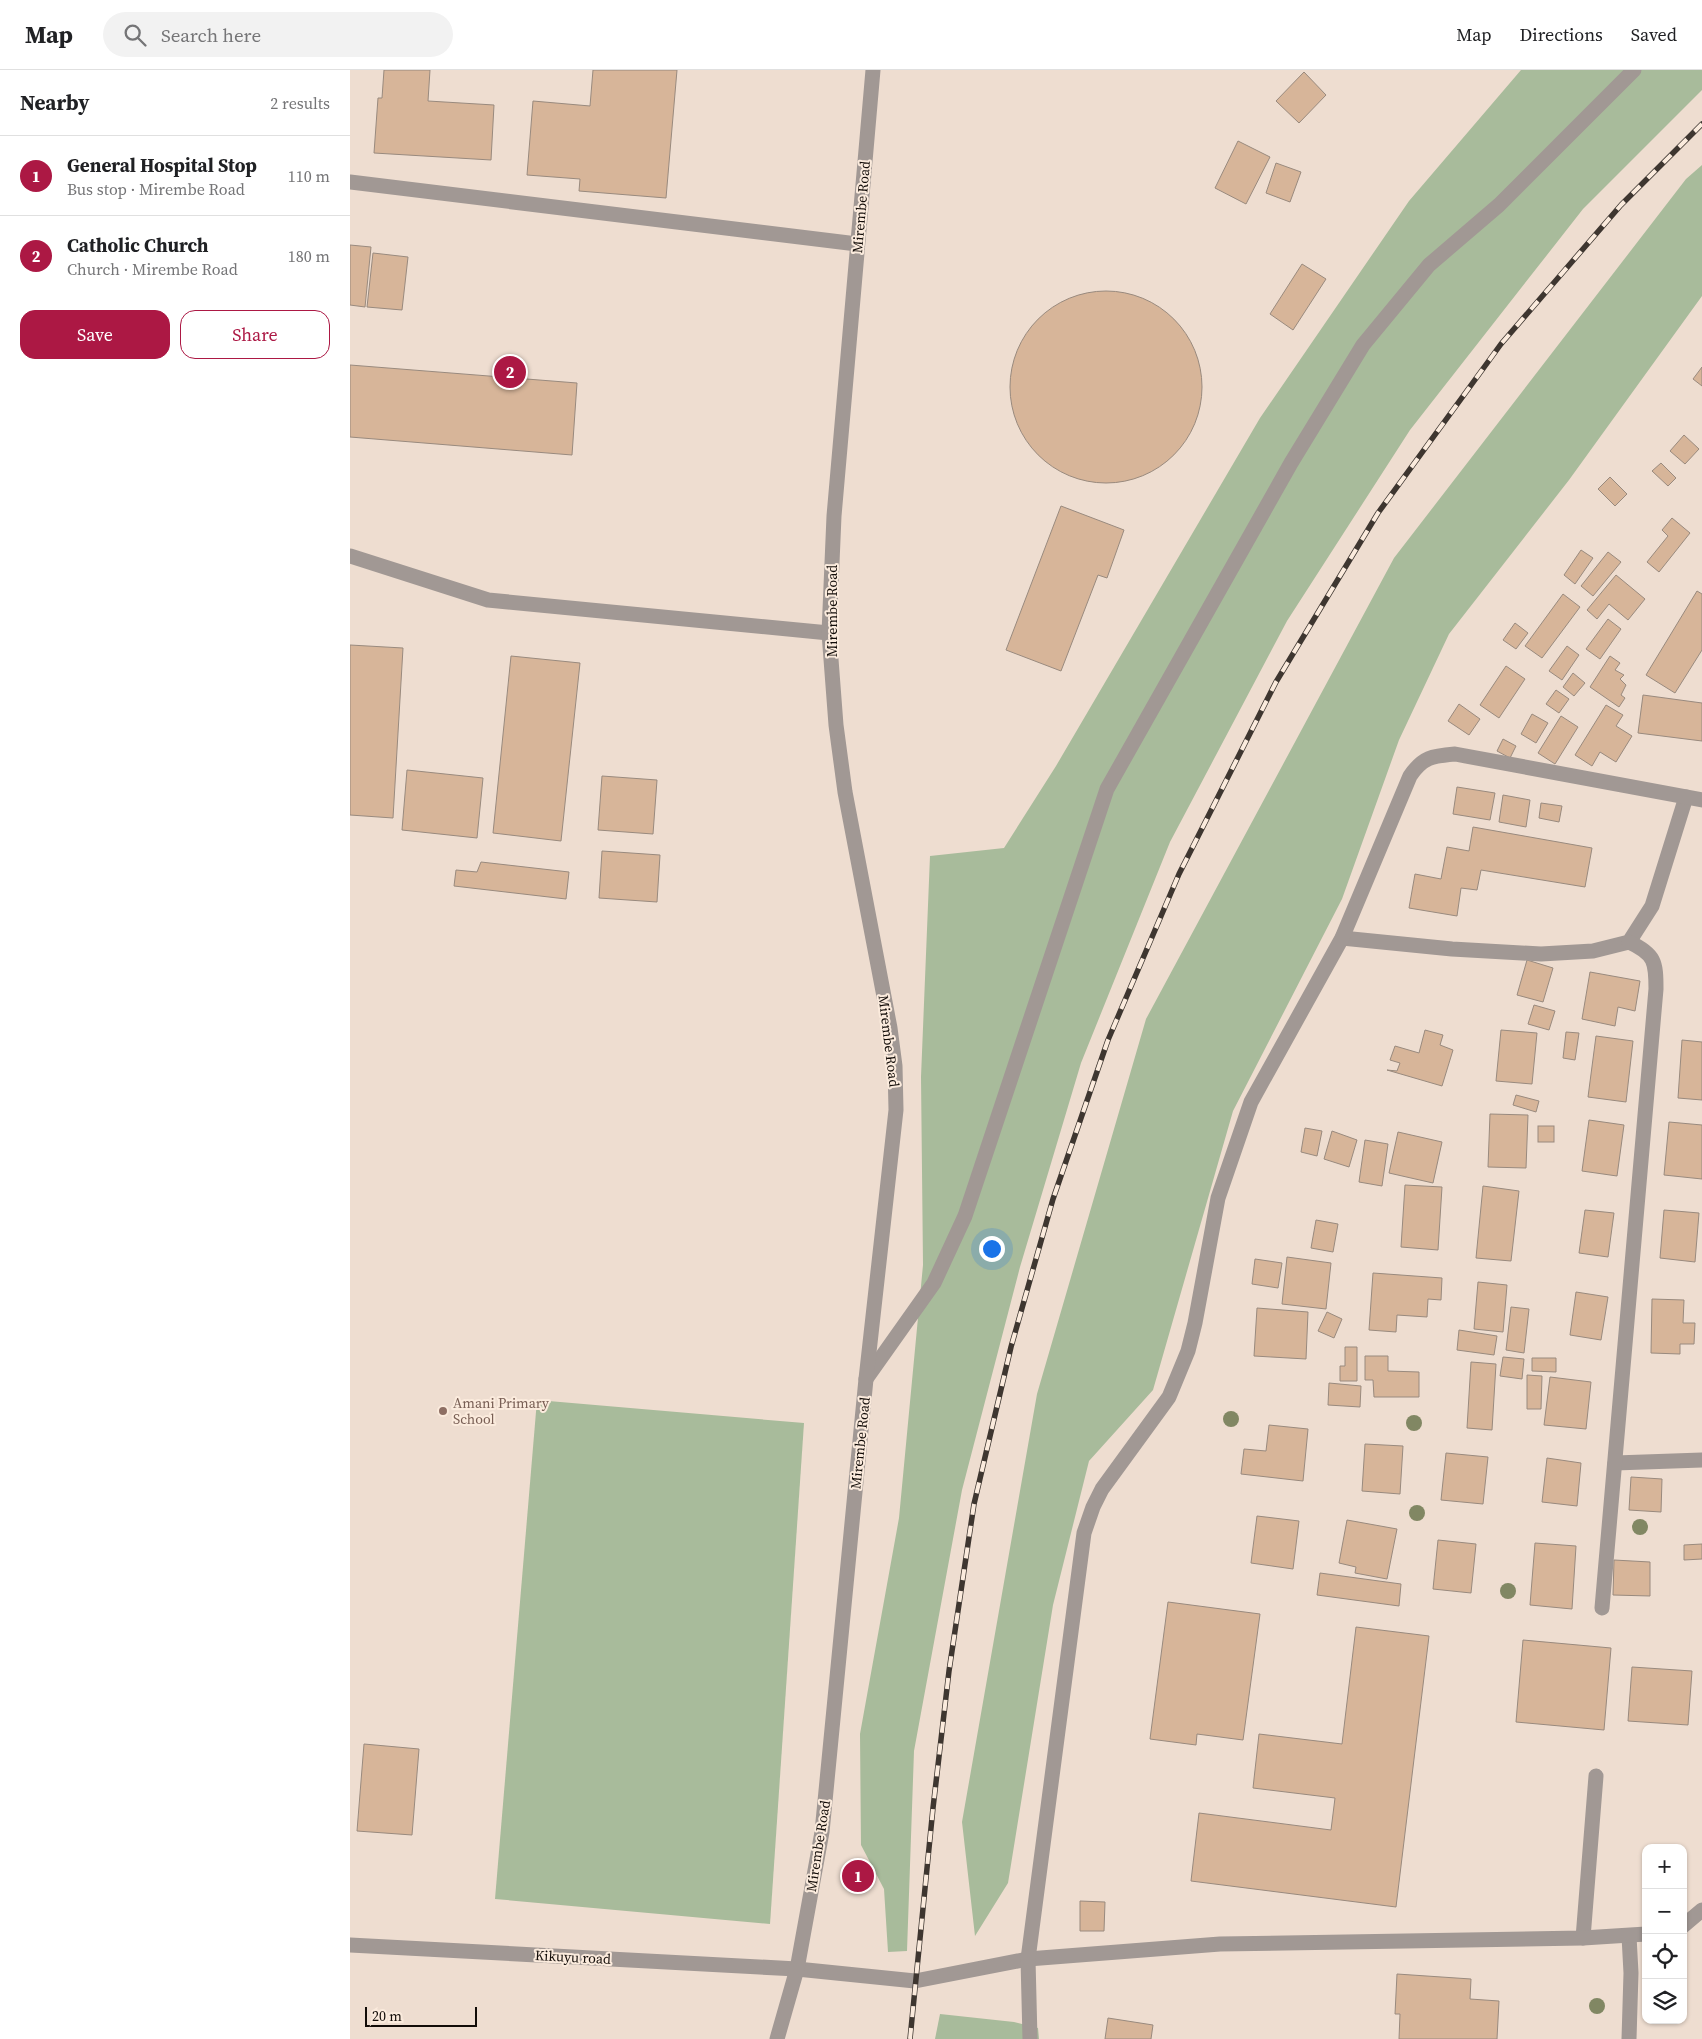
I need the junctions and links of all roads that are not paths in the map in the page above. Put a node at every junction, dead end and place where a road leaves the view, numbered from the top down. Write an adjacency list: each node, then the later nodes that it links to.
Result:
1 (873, 70): 4 (street, Mirembe Road)
2 (1634, 70): 11 (street)
3 (350, 182): 4 (street)
4 (858, 244): 6 (street, Mirembe Road)
5 (350, 556): 6 (street)
6 (829, 633): 11 (street, Mirembe Road)
7 (1686, 797): 8 (street); 9 (street); 10 (street)
8 (1702, 800)
9 (1342, 938): 10 (street); 22 (street)
10 (1629, 942): 13 (street)
11 (866, 1379): 23 (street, Mirembe Road)
12 (1702, 1460): 13 (street)
13 (1615, 1463): 14 (street)
14 (1602, 1608)
15 (1596, 1776): 20 (street)
16 (1702, 1910): 17 (street)
17 (1687, 1923)
18 (1642, 1934): 19 (street, Kikuyu road)
19 (1629, 1936): 20 (street, Kikuyu road); 26 (street)
20 (1583, 1938): 22 (street, Kikuyu road)
21 (350, 1945): 23 (street, Kikuyu road)
22 (1028, 1958): 23 (street, Kikuyu road); 25 (street)
23 (797, 1969): 24 (street, Mirembe Road)
24 (777, 2039)
25 (1030, 2039)
26 (1629, 2039)

